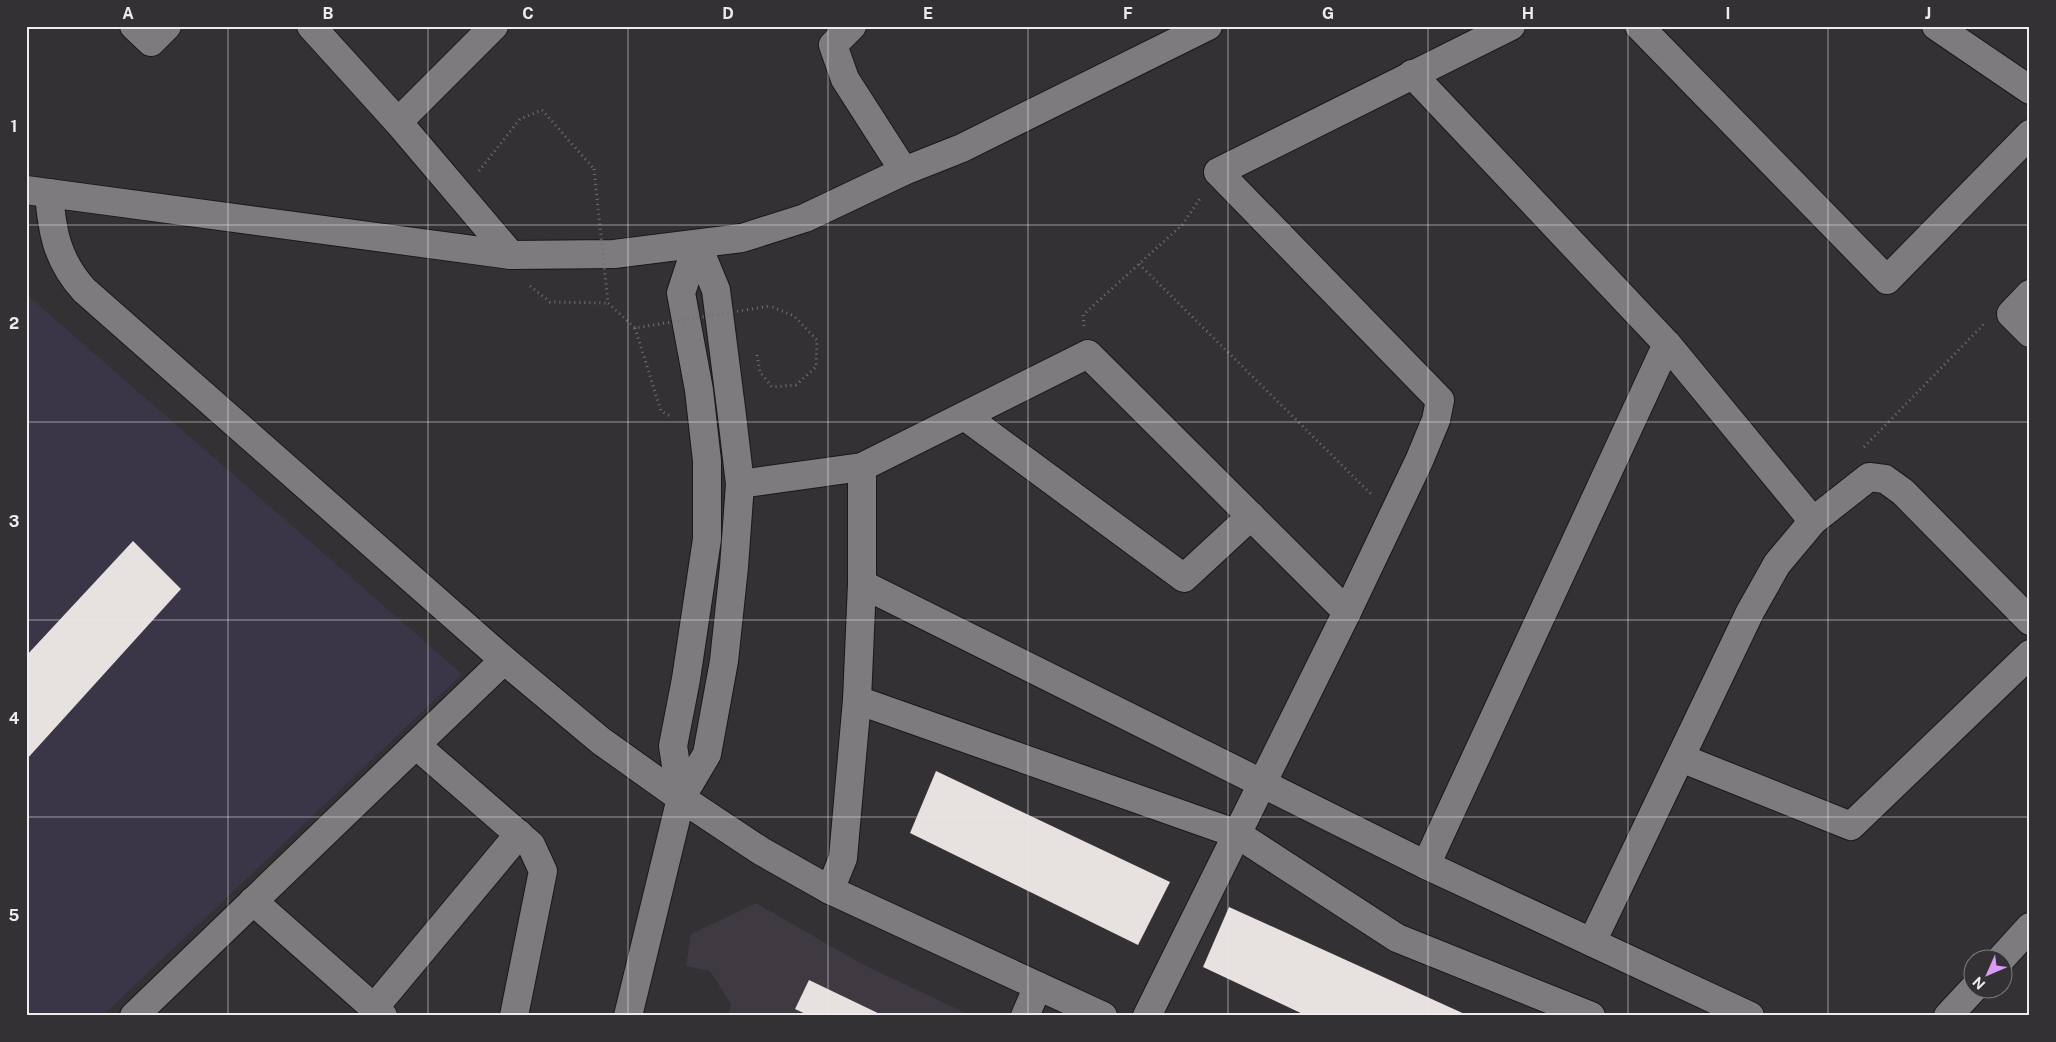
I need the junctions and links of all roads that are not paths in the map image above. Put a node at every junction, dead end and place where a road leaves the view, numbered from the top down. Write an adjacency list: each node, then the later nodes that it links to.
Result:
1 (134, 26): 2 (street)
2 (167, 26)
3 (494, 26): 12 (street)
4 (852, 26): 14 (street)
5 (1208, 26): 14 (street)
6 (1511, 26): 10 (street)
7 (1639, 26): 13 (street)
8 (1936, 26): 11 (street)
9 (315, 27): 12 (street)
10 (1412, 74): 20 (street); 27 (street)
11 (2030, 90)
12 (398, 122): 17 (street)
13 (2030, 134)
14 (904, 171): 16 (street)
15 (38, 192): 17 (street); 30 (street)
16 (696, 244): 17 (street); 23 (street); 35 (street)
17 (511, 255)
18 (2030, 294): 19 (street)
19 (2030, 333)
20 (1667, 344): 25 (street); 38 (street)
21 (966, 417): 22 (street); 24 (street); 24 (street)
22 (862, 467): 23 (street); 26 (street)
23 (740, 484): 35 (street)
24 (1251, 516): 27 (street)
25 (1813, 521): 28 (street); 33 (street)
26 (862, 584): 31 (street); 34 (street)
27 (1347, 612): 34 (street)
28 (2030, 621)
29 (2030, 654): 33 (street)
30 (504, 660): 32 (street); 35 (street)
31 (857, 700): 37 (street); 39 (street)
32 (416, 745): 36 (street); 40 (street)
33 (1681, 758): 42 (street)
34 (1262, 782): 37 (street); 38 (street)
35 (681, 798): 39 (street); 49 (street)
36 (519, 834): 46 (street); 48 (street)
37 (1237, 834): 52 (street); 53 (street)
38 (1426, 865): 42 (street)
39 (830, 890): 44 (street)
40 (253, 901): 46 (street); 47 (street)
41 (2030, 927): 43 (street)
42 (1592, 942): 54 (street)
43 (2009, 950)
44 (1038, 986): 50 (street); 51 (street)
45 (1964, 999): 55 (street)
46 (378, 1012)
47 (134, 1016)
48 (514, 1016)
49 (628, 1016)
50 (1025, 1016)
51 (1103, 1016)
52 (1147, 1016)
53 (1591, 1016)
54 (1750, 1016)
55 (1948, 1016)

